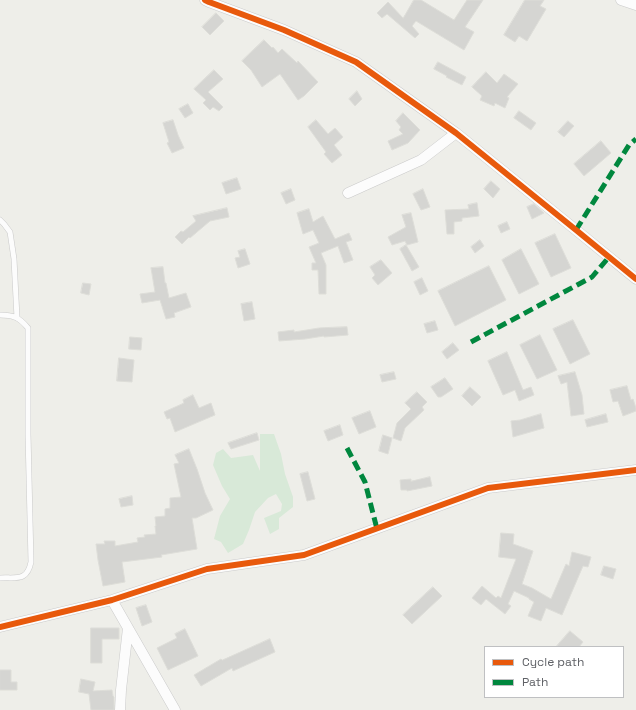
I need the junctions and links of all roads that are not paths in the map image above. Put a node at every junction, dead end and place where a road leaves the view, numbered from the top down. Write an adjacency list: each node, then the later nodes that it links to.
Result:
1 (205, 0): 4 (street)
2 (621, 0): 3 (street)
3 (636, 6)
4 (456, 133): 5 (street); 7 (street)
5 (348, 193)
6 (0, 220): 9 (lane)
7 (636, 280)
8 (0, 315): 9 (lane)
9 (17, 318): 11 (lane)
10 (636, 470): 12 (street)
11 (0, 578)
12 (112, 600): 13 (street); 14 (street)
13 (0, 627)
14 (128, 628): 15 (street); 16 (street)
15 (120, 710)
16 (175, 710)

